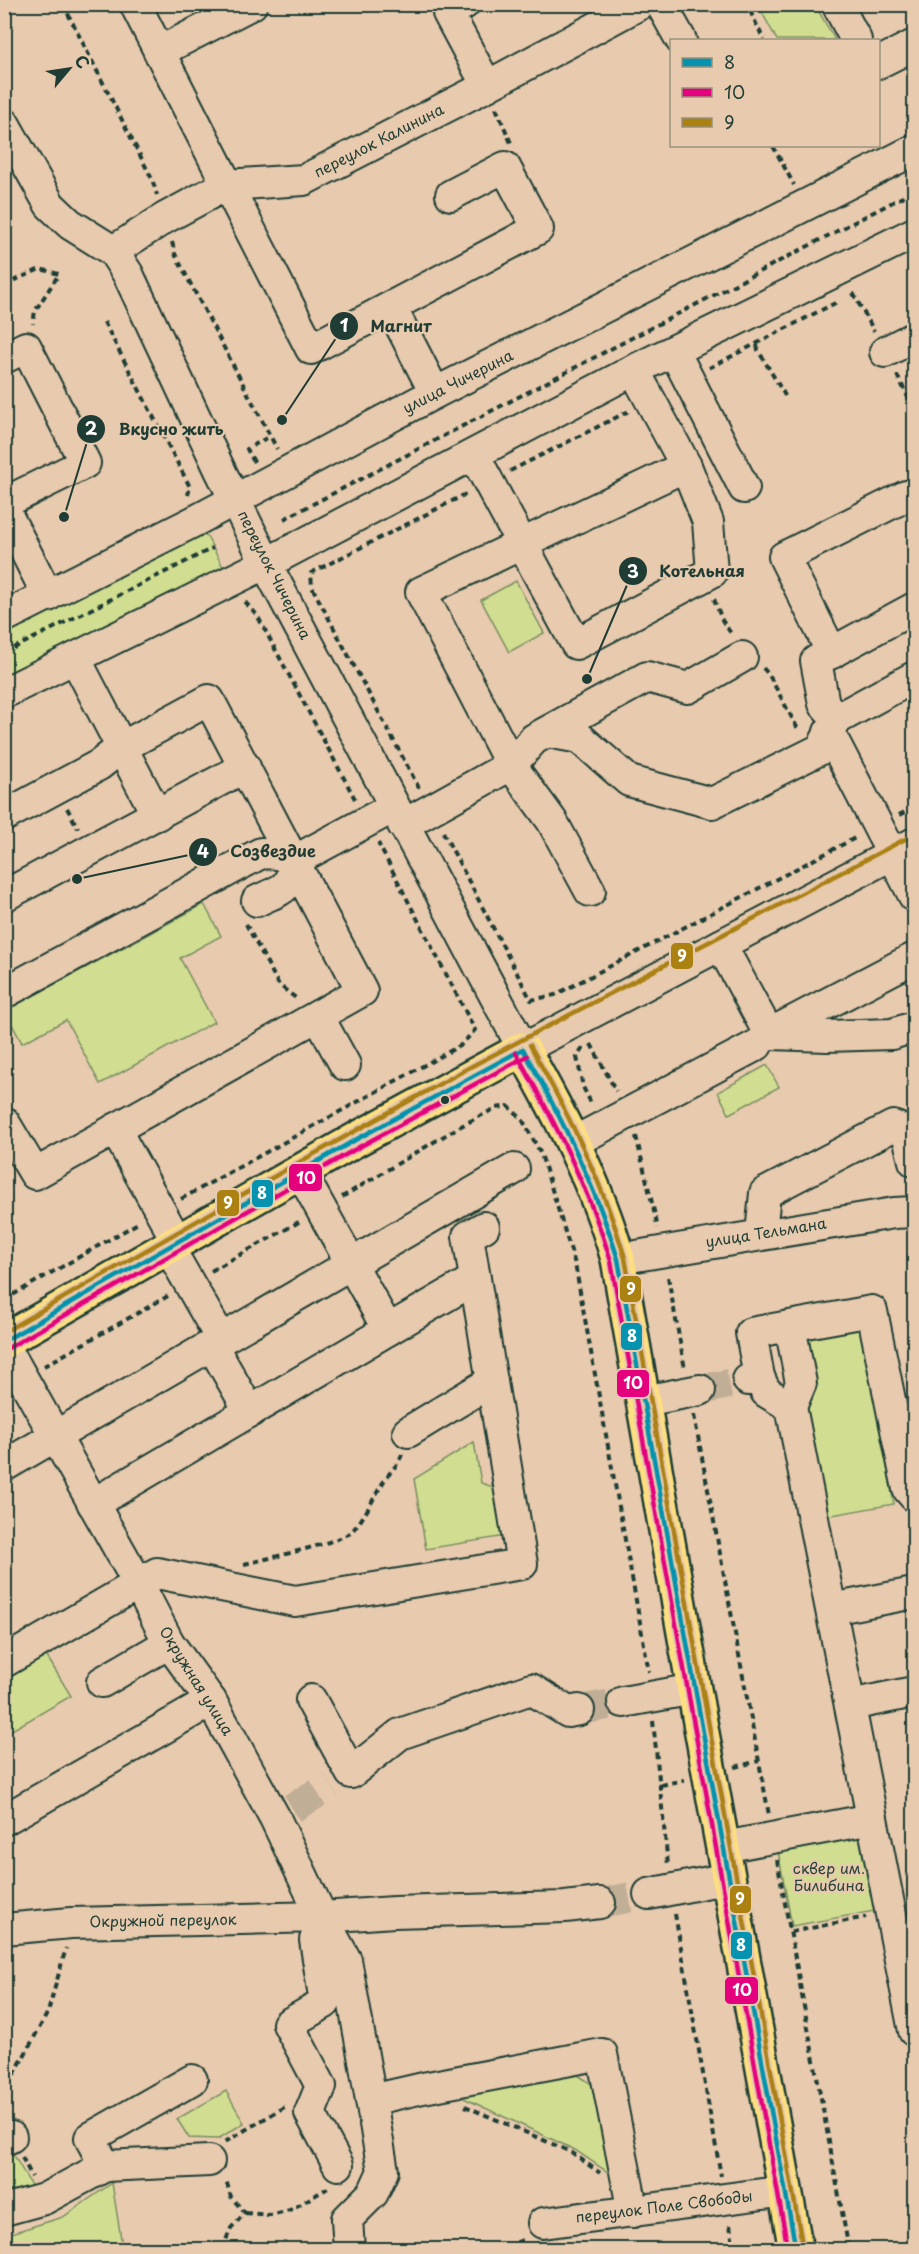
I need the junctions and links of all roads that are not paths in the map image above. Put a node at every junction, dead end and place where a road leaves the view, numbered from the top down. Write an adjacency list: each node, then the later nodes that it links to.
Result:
1 (135, 4): 10 (street)
2 (252, 4): 10 (street)
3 (464, 4): 12 (street)
4 (640, 4): 12 (street, переулок Калинина)
5 (661, 4): 7 (street)
6 (837, 4): 8 (street)
7 (680, 39)
8 (855, 39)
9 (915, 45): 11 (street)
10 (159, 52): 15 (street)
11 (880, 62)
12 (487, 86): 15 (street, переулок Калинина)
13 (11, 150): 18 (street, переулок Чичерина)
14 (915, 150): 25 (street, улица Чичерина)
15 (226, 185): 18 (street, переулок Калинина); 19 (street)
16 (452, 195): 19 (street)
17 (915, 232): 21 (street)
18 (113, 252): 30 (street, переулок Чичерина)
19 (391, 307): 25 (street)
20 (915, 337): 23 (street)
21 (674, 351): 24 (street); 28 (street)
22 (15, 352): 31 (street)
23 (885, 352)
24 (634, 370): 26 (street); 27 (street)
25 (435, 393): 30 (street, улица Чичерина)
26 (474, 455): 33 (street); 34 (street)
27 (686, 466): 33 (street); 33 (street)
28 (744, 488)
29 (906, 496): 38 (street)
30 (236, 499): 34 (street, переулок Чичерина); 35 (street, улица Чичерина)
31 (4, 503)
32 (4, 509): 35 (street)
33 (521, 544): 46 (street)
34 (267, 562): 40 (street); 50 (street, переулок Чичерина)
35 (48, 596): 37 (street, улица Чичерина)
36 (915, 608): 38 (street)
37 (4, 618)
38 (832, 653): 43 (street)
39 (742, 657): 44 (street)
40 (75, 658): 42 (street); 45 (street)
41 (915, 677): 43 (street)
42 (4, 693)
43 (833, 725): 44 (street); 51 (street)
44 (547, 732): 46 (street)
45 (122, 747): 47 (street); 48 (street); 49 (street)
46 (511, 765): 50 (street); 53 (street)
47 (245, 767): 48 (street); 52 (street)
48 (157, 814): 55 (street)
49 (4, 816)
50 (398, 816): 52 (street); 63 (street, переулок Чичерина)
51 (903, 849): 54 (street); 57 (street)
52 (294, 861): 56 (street); 59 (street); 60 (street)
53 (590, 891)
54 (915, 896)
55 (4, 897)
56 (251, 911)
57 (721, 945): 62 (street); 63 (street)
58 (912, 959): 62 (street)
59 (4, 993)
60 (318, 1016): 64 (street); 66 (street)
61 (915, 1027): 62 (street)
62 (763, 1040): 68 (street)
63 (522, 1049): 68 (main road); 71 (main road)
64 (345, 1065)
65 (4, 1122): 66 (street)
66 (115, 1129): 75 (street)
67 (911, 1130): 69 (street); 74 (street)
68 (572, 1143): 76 (main road)
69 (915, 1161)
70 (514, 1169): 77 (street)
71 (300, 1172): 75 (main road); 77 (street)
72 (915, 1212): 74 (street, улица Тельмана)
73 (484, 1227): 78 (street)
74 (761, 1234): 76 (street, улица Тельмана)
75 (174, 1245): 81 (main road); 82 (street)
76 (618, 1258): 85 (main road)
77 (351, 1263): 80 (street); 82 (street)
78 (475, 1279): 80 (street); 83 (street)
79 (790, 1326): 86 (street); 86 (street); 91 (street)
80 (388, 1329): 87 (street)
81 (6, 1336): 89 (street, Окружная улица)
82 (217, 1342): 87 (street); 89 (street)
83 (492, 1381): 88 (street); 93 (street)
84 (695, 1391): 85 (street)
85 (644, 1401): 99 (main road)
86 (791, 1407): 95 (street)
87 (250, 1412): 92 (street)
88 (408, 1432)
89 (56, 1436): 90 (street); 92 (street, Окружная улица)
90 (4, 1466)
91 (915, 1496)
92 (93, 1504): 93 (street, Окружная улица)
93 (138, 1583): 96 (street, Окружная улица); 97 (street)
94 (915, 1593): 95 (street)
95 (832, 1609): 104 (street)
96 (169, 1643): 98 (street); 102 (street, Окружная улица)
97 (4, 1662)
98 (102, 1682)
99 (694, 1689): 103 (street); 108 (main road)
100 (915, 1692): 104 (street)
101 (311, 1700): 105 (street)
102 (211, 1701): 107 (street); 111 (street, Окружная улица)
103 (623, 1702)
104 (850, 1705): 106 (street)
105 (579, 1710)
106 (872, 1819): 108 (street); 113 (street)
107 (4, 1820)
108 (727, 1863): 109 (street); 119 (main road)
109 (649, 1894)
110 (600, 1903): 111 (street, Окружной переулок)
111 (322, 1917): 112 (street, Окружной переулок); 115 (street, Окружная улица); 117 (street)
112 (4, 1929)
113 (915, 2031)
114 (192, 2080): 118 (street)
115 (371, 2100): 120 (street); 123 (street, Окружная улица)
116 (209, 2161): 118 (street)
117 (338, 2165)
118 (105, 2166): 121 (street)
119 (786, 2191): 120 (street, переулок Поле Свободы); 124 (main road)
120 (631, 2203): 122 (street, переулок Поле Свободы)
121 (4, 2210)
122 (543, 2223)
123 (349, 2250)
124 (796, 2250)

